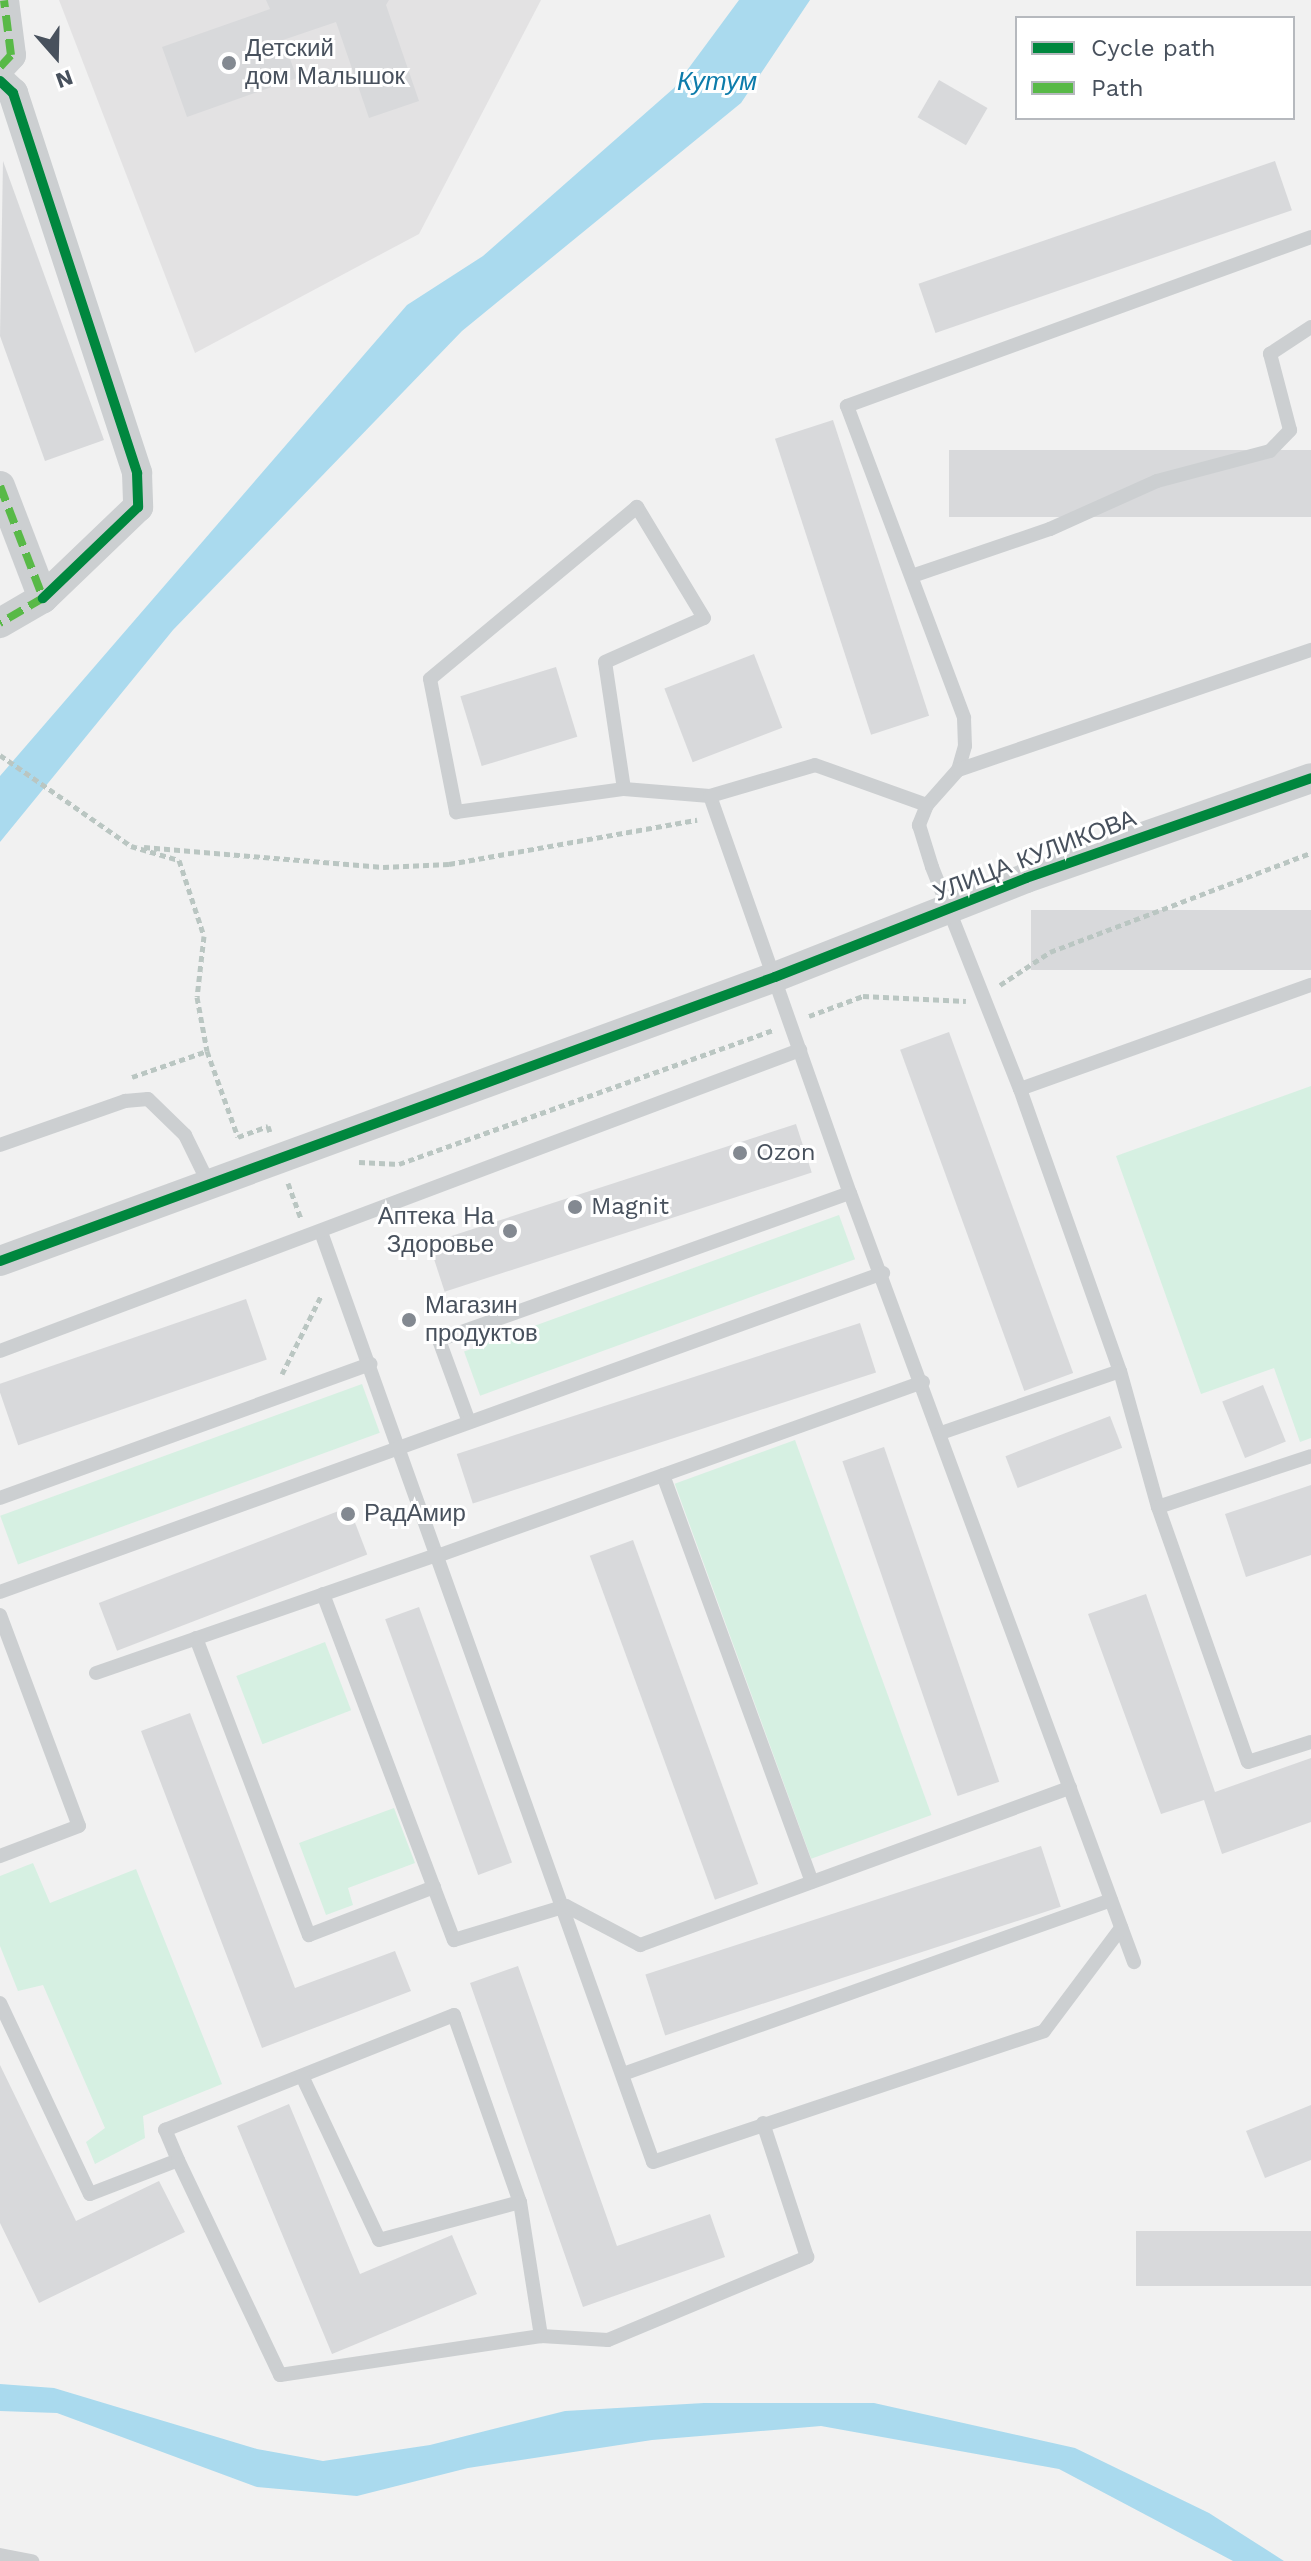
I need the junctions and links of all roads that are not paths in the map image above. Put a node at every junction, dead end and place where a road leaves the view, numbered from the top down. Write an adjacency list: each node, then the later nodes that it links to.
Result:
1 (4, 0): 2 (street)
2 (0, 67)
3 (0, 81): 8 (street)
4 (1311, 237): 7 (lane)
5 (1311, 327): 7 (lane)
6 (0, 486): 8 (street)
7 (912, 576): 11 (lane)
8 (43, 598): 9 (street)
9 (0, 623)
10 (1311, 650): 11 (lane)
11 (958, 770): 15 (lane)
12 (1311, 778): 16 (street, УЛИЦА КУЛИКОВА)
13 (624, 789): 13 (lane); 14 (lane)
14 (710, 796): 15 (lane); 17 (lane)
15 (927, 805): 16 (lane)
16 (952, 909): 17 (street, УЛИЦА КУЛИКОВА); 20 (lane)
17 (775, 977): 19 (lane); 22 (street, УЛИЦА КУЛИКОВА)
18 (1311, 985): 20 (lane)
19 (800, 1050): 23 (lane); 24 (lane)
20 (1020, 1089): 29 (lane)
21 (0, 1145): 22 (lane)
22 (209, 1184): 25 (street, УЛИЦА КУЛИКОВА)
23 (850, 1193): 26 (lane); 31 (lane)
24 (314, 1235): 27 (lane); 28 (lane)
25 (0, 1261)
26 (883, 1273): 30 (lane); 31 (lane)
27 (0, 1351)
28 (371, 1364): 33 (lane); 36 (lane)
29 (1120, 1371): 32 (lane); 37 (lane)
30 (923, 1382): 32 (lane); 35 (lane)
31 (469, 1422): 33 (lane)
32 (941, 1433): 45 (lane)
33 (401, 1446): 38 (lane); 39 (lane)
34 (1311, 1456): 37 (lane)
35 (663, 1475): 38 (lane); 47 (lane)
36 (0, 1498)
37 (1158, 1507): 44 (lane)
38 (440, 1554): 40 (lane); 50 (lane)
39 (0, 1592)
40 (323, 1594): 42 (lane); 48 (lane)
41 (0, 1615): 46 (lane)
42 (196, 1638): 43 (lane); 48 (lane)
43 (96, 1673)
44 (1311, 1742)
45 (1070, 1788): 47 (lane); 49 (lane)
46 (0, 1856)
47 (812, 1882): 50 (lane)
48 (434, 1887): 50 (lane)
49 (1111, 1900): 51 (lane); 54 (lane)
50 (566, 1906): 54 (lane)
51 (1121, 1928): 52 (lane); 56 (lane)
52 (1134, 1962)
53 (0, 2003): 57 (lane)
54 (623, 2074): 56 (lane)
55 (302, 2076): 57 (lane); 58 (lane); 58 (lane)
56 (763, 2123): 59 (lane)
57 (178, 2160): 59 (lane)
58 (520, 2202): 59 (lane)
59 (541, 2336)
60 (0, 2555): 61 (lane)
61 (32, 2561)

